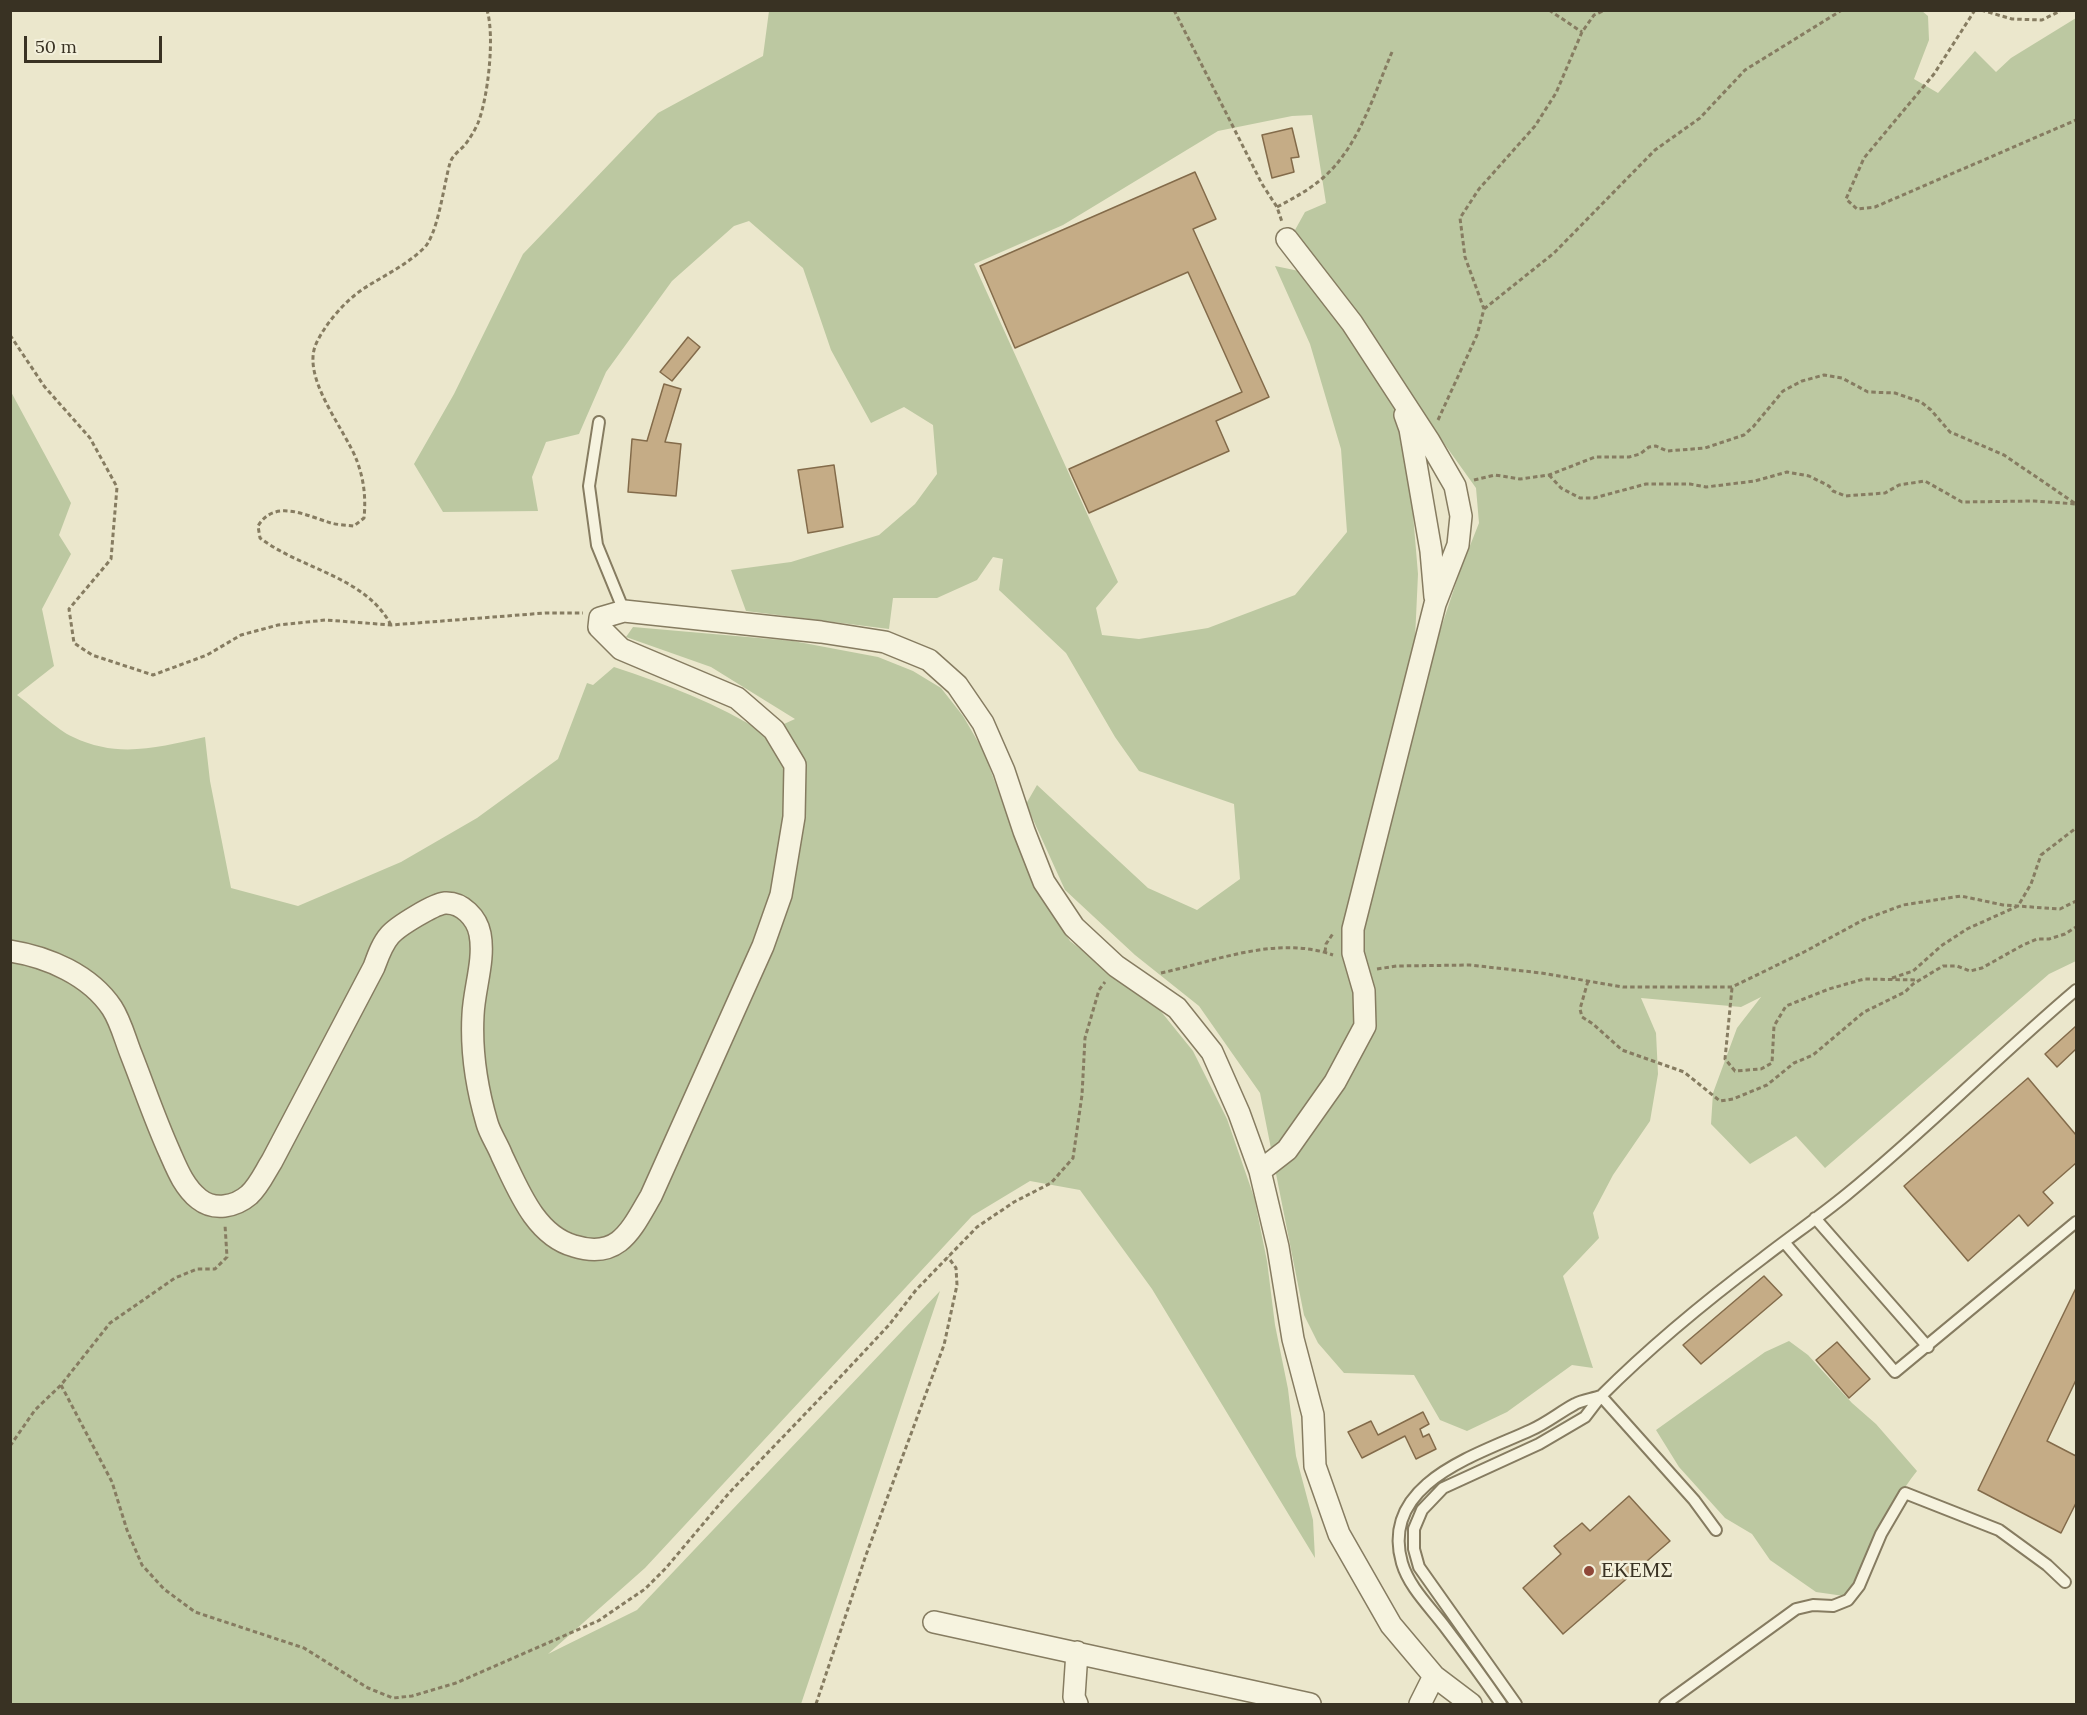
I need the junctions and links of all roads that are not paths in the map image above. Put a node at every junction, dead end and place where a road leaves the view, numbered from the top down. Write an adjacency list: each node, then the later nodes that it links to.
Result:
1 (1287, 239): 2 (street)
2 (1397, 394): 4 (street); 4 (street)
3 (600, 422): 5 (lane)
4 (1435, 604): 8 (street)
5 (624, 611): 6 (street); 8 (street)
6 (10, 951)
7 (2076, 990): 9 (lane)
8 (1260, 1171): 20 (street)
9 (1815, 1218): 11 (lane); 12 (lane)
10 (2076, 1222): 12 (lane)
11 (1784, 1242): 12 (lane); 13 (lane)
12 (1928, 1347)
13 (1601, 1396): 14 (lane); 15 (lane); 16 (lane)
14 (1434, 1477): 15 (lane); 25 (lane)
15 (1443, 1488): 26 (lane)
16 (1716, 1530)
17 (2065, 1582): 27 (lane)
18 (934, 1622): 19 (street)
19 (1077, 1652): 21 (street); 22 (street)
20 (1434, 1676): 23 (street); 24 (street)
21 (1077, 1704)
22 (1310, 1704)
23 (1420, 1704)
24 (1471, 1704)
25 (1501, 1704)
26 (1516, 1704)
27 (1665, 1704)

